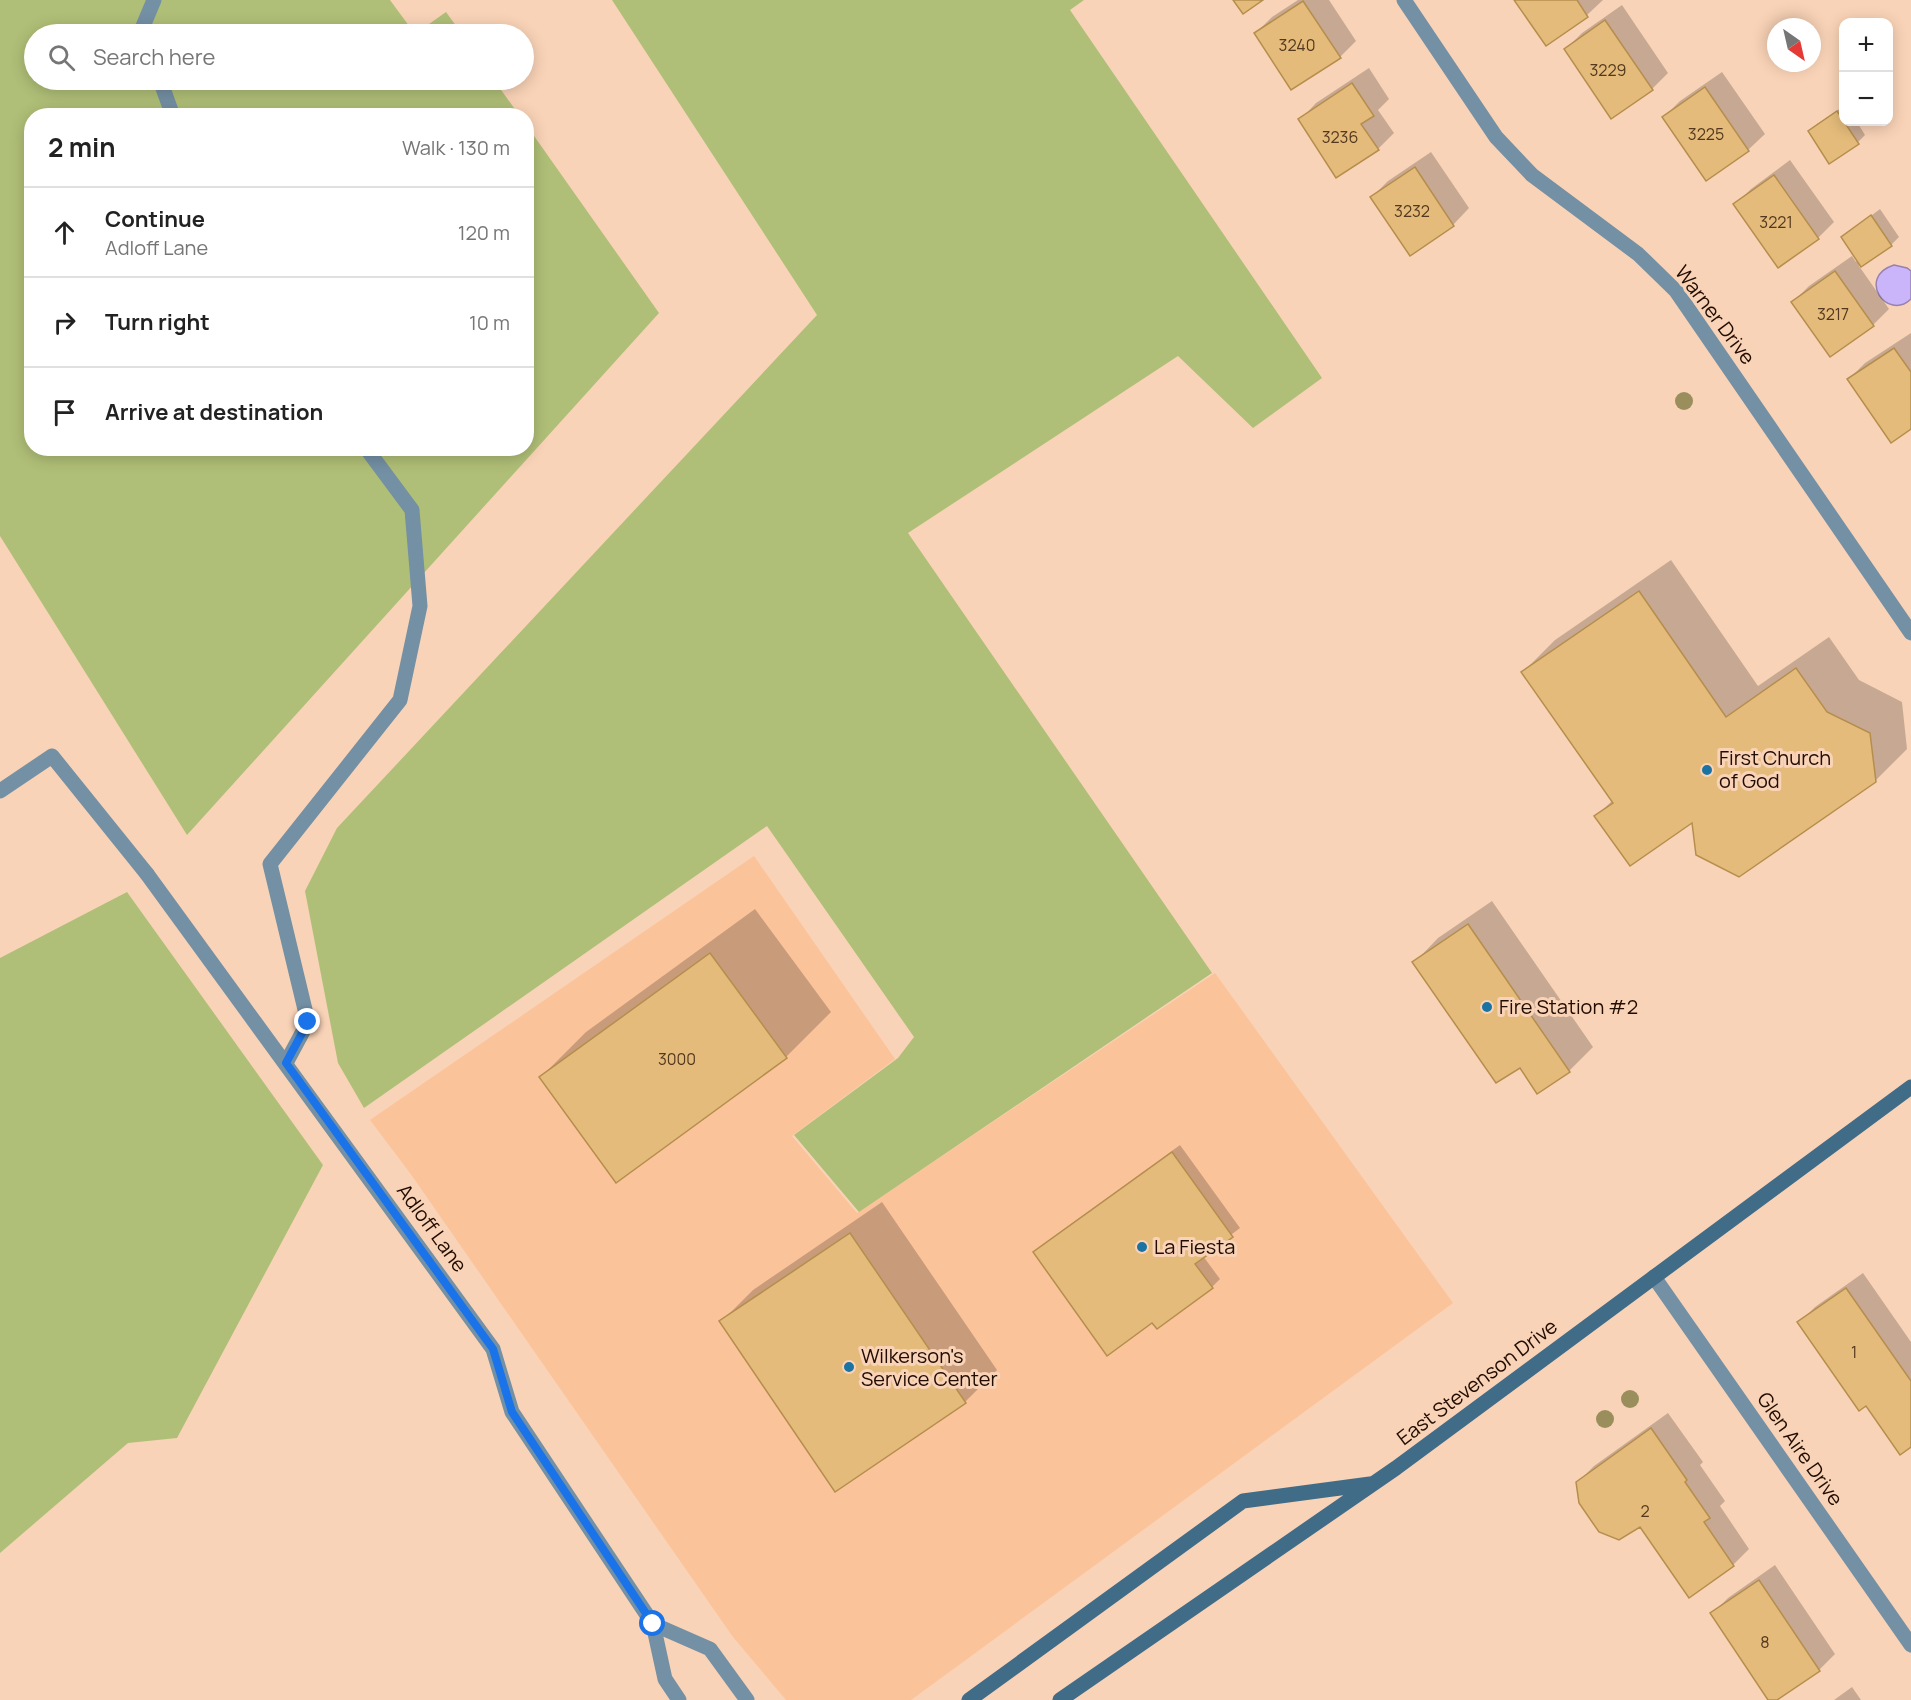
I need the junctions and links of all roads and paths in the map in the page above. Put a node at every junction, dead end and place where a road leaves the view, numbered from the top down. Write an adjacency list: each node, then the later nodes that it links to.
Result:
1 (154, 0): 3 (street)
2 (1404, 0): 7 (street, Warner Drive)
3 (144, 24)
4 (164, 90): 5 (street)
5 (170, 108)
6 (372, 456): 9 (street)
7 (1911, 633)
8 (0, 791): 9 (street, Adloff Lane)
9 (286, 1063): 13 (street, Adloff Lane)
10 (1911, 1087): 11 (main road, East Stevenson Drive)
11 (1654, 1277): 12 (main road, East Stevenson Drive); 14 (street, Glen Aire Drive)
12 (1373, 1483): 15 (main road, East Stevenson Drive); 18 (main road)
13 (653, 1624): 16 (street, Adloff Lane); 17 (street)
14 (1911, 1645)
15 (1089, 1679): 19 (main road, East Stevenson Drive); 20 (main road)
16 (680, 1700)
17 (747, 1700)
18 (969, 1700)
19 (1060, 1700)
20 (1074, 1700)

